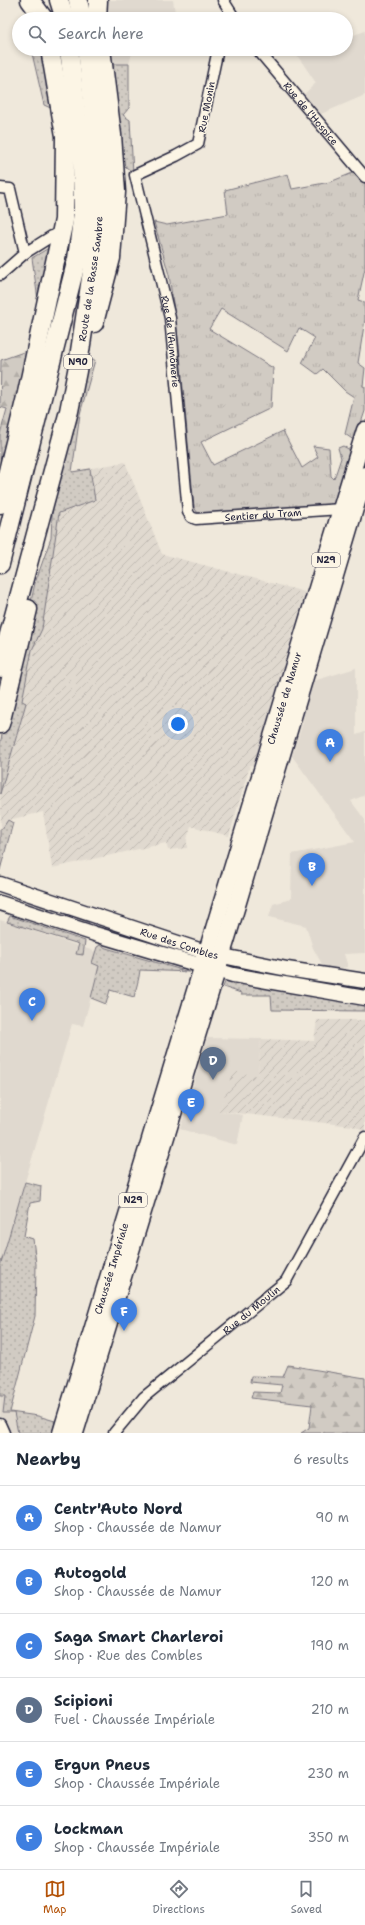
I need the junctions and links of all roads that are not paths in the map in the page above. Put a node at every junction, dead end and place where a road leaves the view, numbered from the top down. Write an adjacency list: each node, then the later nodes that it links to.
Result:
1 (30, 0): 6 (highway)
2 (59, 0): 7 (highway)
3 (78, 0): 8 (highway)
4 (98, 0): 9 (highway)
5 (224, 3): 10 (street)
6 (39, 12)
7 (62, 12)
8 (81, 12)
9 (97, 12)
10 (230, 12)
11 (51, 56): 25 (highway)
12 (70, 56): 23 (highway, Route de la Basse Sambre / N90)
13 (88, 56): 24 (highway, Route de la Basse Sambre / N90)
14 (102, 56): 24 (highway)
15 (217, 56): 17 (street, Rue Monin)
16 (263, 56): 18 (street, Rue de l'Hospice)
17 (135, 175): 32 (street, Rue de l'Aumônerie)
18 (365, 177)
19 (0, 188): 21 (street)
20 (52, 236): 21 (street)
21 (25, 253): 22 (street)
22 (0, 275)
23 (68, 300): 25 (highway); 33 (highway, Route de la Basse Sambre / N90)
24 (77, 371): 29 (highway, Route de la Basse Sambre / N90)
25 (28, 386): 27 (highway)
26 (365, 430): 31 (main road, Chaussée de Namur / N29)
27 (14, 445): 30 (highway); 33 (highway)
28 (365, 475): 39 (main road, Chaussée de Namur / N29)
29 (51, 476): 35 (highway, Route de la Basse Sambre / N90); 36 (highway)
30 (0, 504)
31 (341, 509): 32 (street, Sentier du Tram); 37 (main road, Chaussée de Namur / N29)
32 (188, 512)
33 (7, 533): 34 (highway, Route de la Basse Sambre / N90)
34 (0, 564)
35 (0, 668)
36 (0, 724)
37 (259, 784): 39 (main road, N29); 41 (main road, Chaussée de Namur / N29)
38 (0, 884): 41 (main road, Rue des Combles)
39 (239, 895): 41 (main road, Chaussée de Namur / N29)
40 (0, 903): 41 (main road, Rue des Combles)
41 (212, 962): 42 (main road, Rue des Combles); 43 (main road); 47 (main road, Chaussée Impériale / N29); 48 (main road, Chaussée Impériale / N29)
42 (365, 982)
43 (365, 998)
44 (365, 1137): 49 (street, Rue du Moulin)
45 (0, 1424): 46 (street)
46 (4, 1433)
47 (61, 1433)
48 (75, 1433)
49 (114, 1433)

